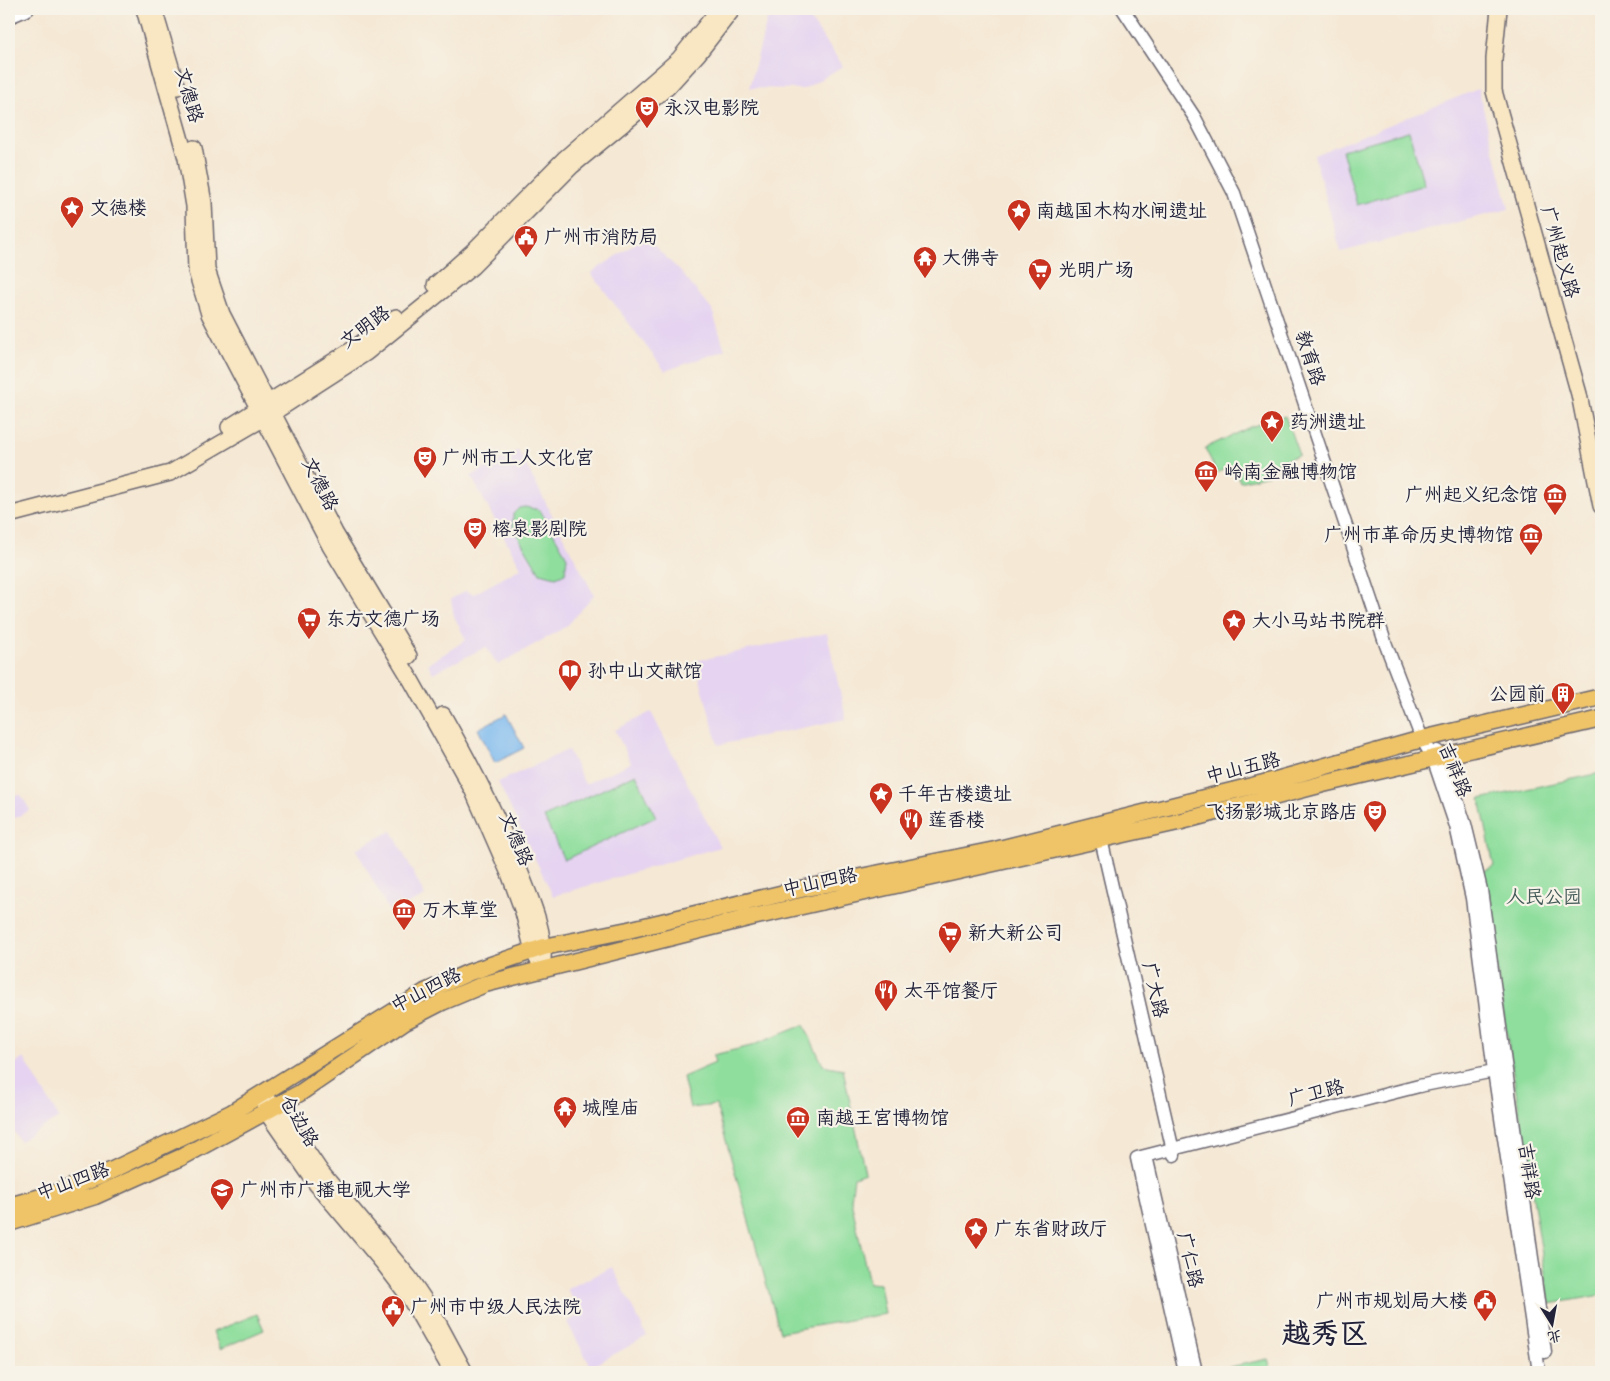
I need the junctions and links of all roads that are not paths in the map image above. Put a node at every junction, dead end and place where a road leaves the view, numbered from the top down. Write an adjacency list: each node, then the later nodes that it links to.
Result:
1 (28, 9): 8 (street)
2 (144, 9): 10 (main road, 文德路)
3 (154, 9): 10 (main road, 文德路)
4 (719, 9): 9 (main road)
5 (733, 9): 9 (main road)
6 (1123, 9): 16 (street, 教育路)
7 (1498, 9): 12 (main road, 广州起义路)
8 (9, 17)
9 (682, 65): 10 (main road, 文明路)
10 (265, 411): 11 (main road, 文明路); 13 (main road, 文明路); 20 (main road, 文德路)
11 (9, 506)
12 (1601, 506)
13 (9, 515)
14 (1601, 697): 16 (main road, 中山五路)
15 (1601, 719): 17 (main road, 中山五路)
16 (1422, 739): 17 (street, 吉祥路); 19 (main road, 中山五路)
17 (1437, 756): 18 (main road, 中山五路); 22 (street, 吉祥路)
18 (1101, 839): 19 (main road, 中山五路); 25 (street, 广大路)
19 (896, 878): 20 (main road, 中山四路); 21 (main road, 中山四路)
20 (538, 949): 21 (main road); 23 (main road, 中山四路)
21 (542, 968): 24 (main road, 中山四路)
22 (1498, 1074): 25 (street, 广卫路); 33 (street, 吉祥路); 34 (street, 吉祥路)
23 (262, 1096): 24 (main road, 仓边路); 27 (main road, 中山四路)
24 (272, 1110): 28 (main road, 中山四路); 29 (main road, 仓边路); 30 (main road, 仓边路)
25 (1173, 1152): 26 (street, 广卫路)
26 (1142, 1160): 31 (street, 广仁路); 32 (street, 广仁路)
27 (9, 1206)
28 (9, 1223)
29 (452, 1372)
30 (465, 1372)
31 (1185, 1372)
32 (1196, 1372)
33 (1540, 1372)
34 (1548, 1372)

